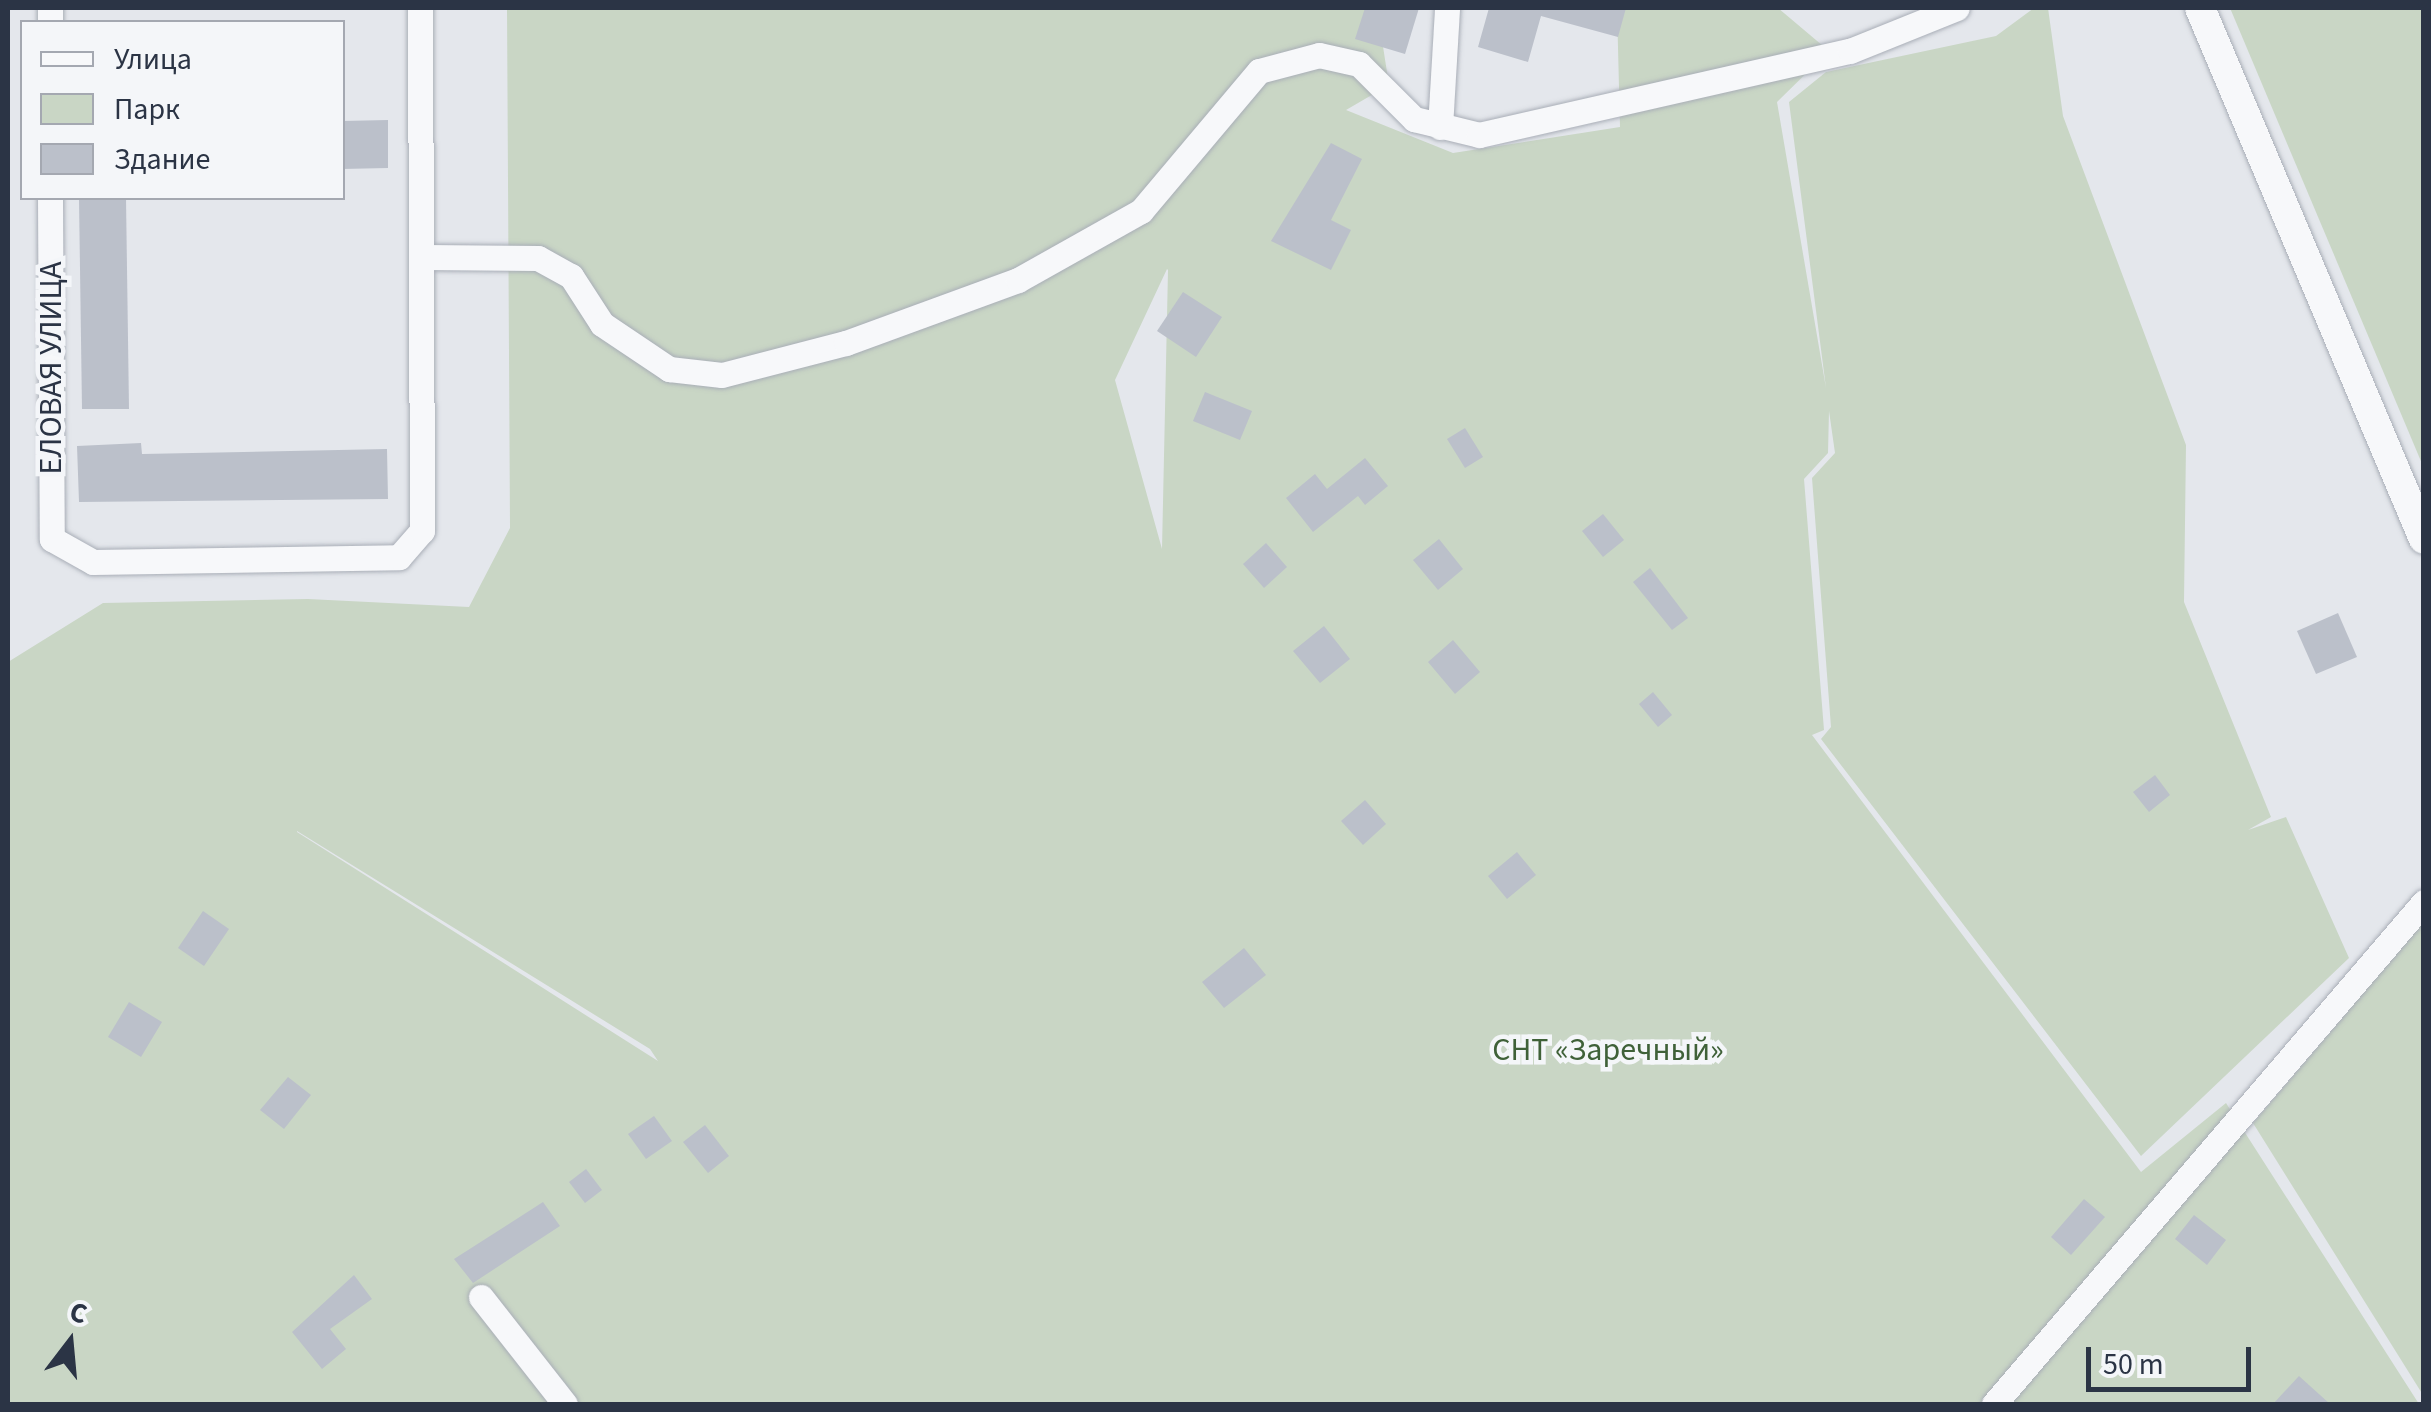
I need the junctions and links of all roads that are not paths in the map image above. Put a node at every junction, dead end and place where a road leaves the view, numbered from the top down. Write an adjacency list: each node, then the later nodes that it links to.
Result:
1 (420, 8): 7 (street)
2 (1447, 8): 5 (street)
3 (1957, 8): 5 (street)
4 (2200, 8): 8 (street)
5 (1440, 127): 7 (street)
6 (50, 200): 7 (street, ЕЛОВАЯ УЛИЦА)
7 (424, 257)
8 (2424, 539)
9 (2423, 902): 12 (street)
10 (481, 1297): 11 (street)
11 (565, 1404)
12 (1994, 1404)

